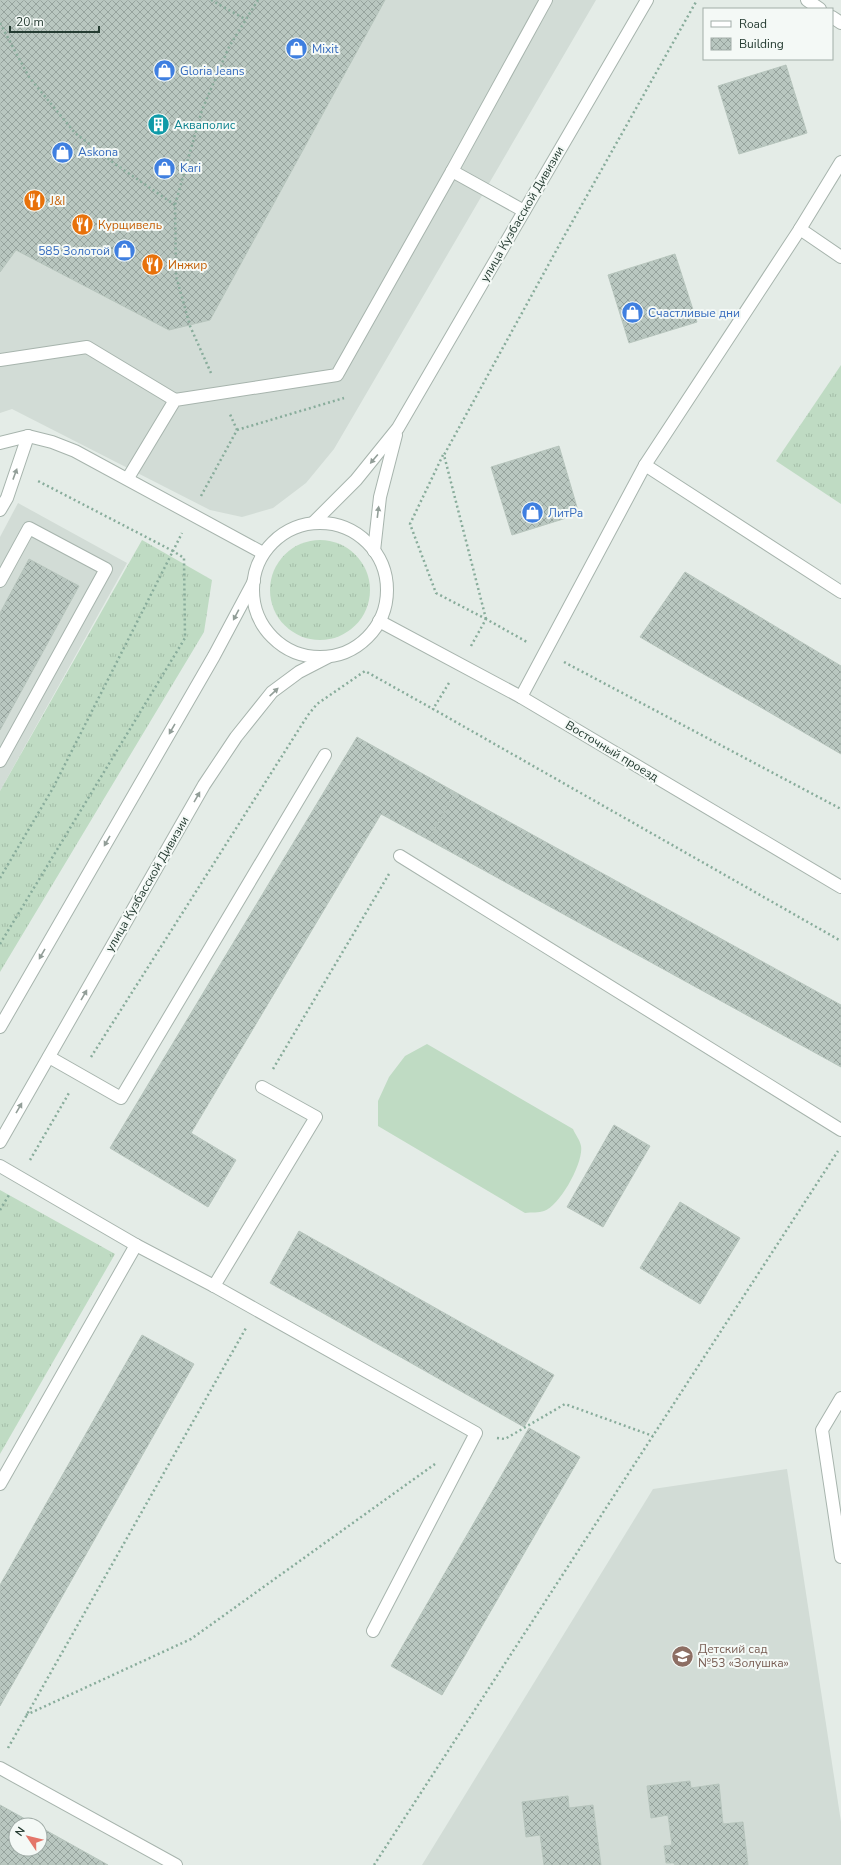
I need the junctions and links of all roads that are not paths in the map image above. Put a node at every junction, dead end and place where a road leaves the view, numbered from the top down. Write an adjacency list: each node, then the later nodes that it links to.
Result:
1 (546, 0): 6 (street)
2 (647, 0): 7 (street, улица Кузбасской Дивизии)
3 (807, 0): 4 (street)
4 (819, 8)
5 (841, 162): 8 (street)
6 (452, 171): 7 (street); 11 (street)
7 (524, 211): 12 (street, улица Кузбасской Дивизии)
8 (800, 229): 9 (street); 15 (street)
9 (841, 257)
10 (0, 360): 11 (street)
11 (175, 400): 16 (street)
12 (398, 428): 18 (street, улица Кузбасской Дивизии, one-way to 18); 19 (street, улица Кузбасской Дивизии, one-way to 12)
13 (28, 436): 14 (street); 16 (street); 17 (street, one-way to 13)
14 (0, 444)
15 (645, 465): 23 (street); 26 (street)
16 (128, 478): 20 (street)
17 (0, 510)
18 (313, 523): 19 (street, улица Кузбасской Дивизии); 20 (street, улица Кузбасской Дивизии)
19 (374, 551): 24 (street, улица Кузбасской Дивизии)
20 (263, 553): 21 (street, улица Кузбасской Дивизии)
21 (254, 581): 25 (street, улица Кузбасской Дивизии); 31 (street, улица Кузбасской Дивизии, one-way to 31)
22 (0, 582): 28 (street)
23 (841, 592)
24 (379, 620): 25 (street, улица Кузбасской Дивизии); 26 (street, Восточный проезд)
25 (328, 656): 32 (street, улица Кузбасской Дивизии, one-way to 25)
26 (521, 698): 30 (street, Восточный проезд)
27 (325, 755): 32 (street)
28 (0, 761)
29 (400, 856): 34 (street)
30 (841, 887)
31 (0, 1027)
32 (48, 1057): 35 (street, улица Кузбасской Дивизии, one-way to 32)
33 (262, 1087): 38 (street)
34 (841, 1130)
35 (0, 1142)
36 (0, 1166): 37 (street)
37 (136, 1245): 38 (street); 40 (street)
38 (214, 1286): 42 (street)
39 (841, 1398): 41 (street)
40 (0, 1484)
41 (841, 1557)
42 (373, 1631)
43 (0, 1768): 44 (street)
44 (176, 1865)

